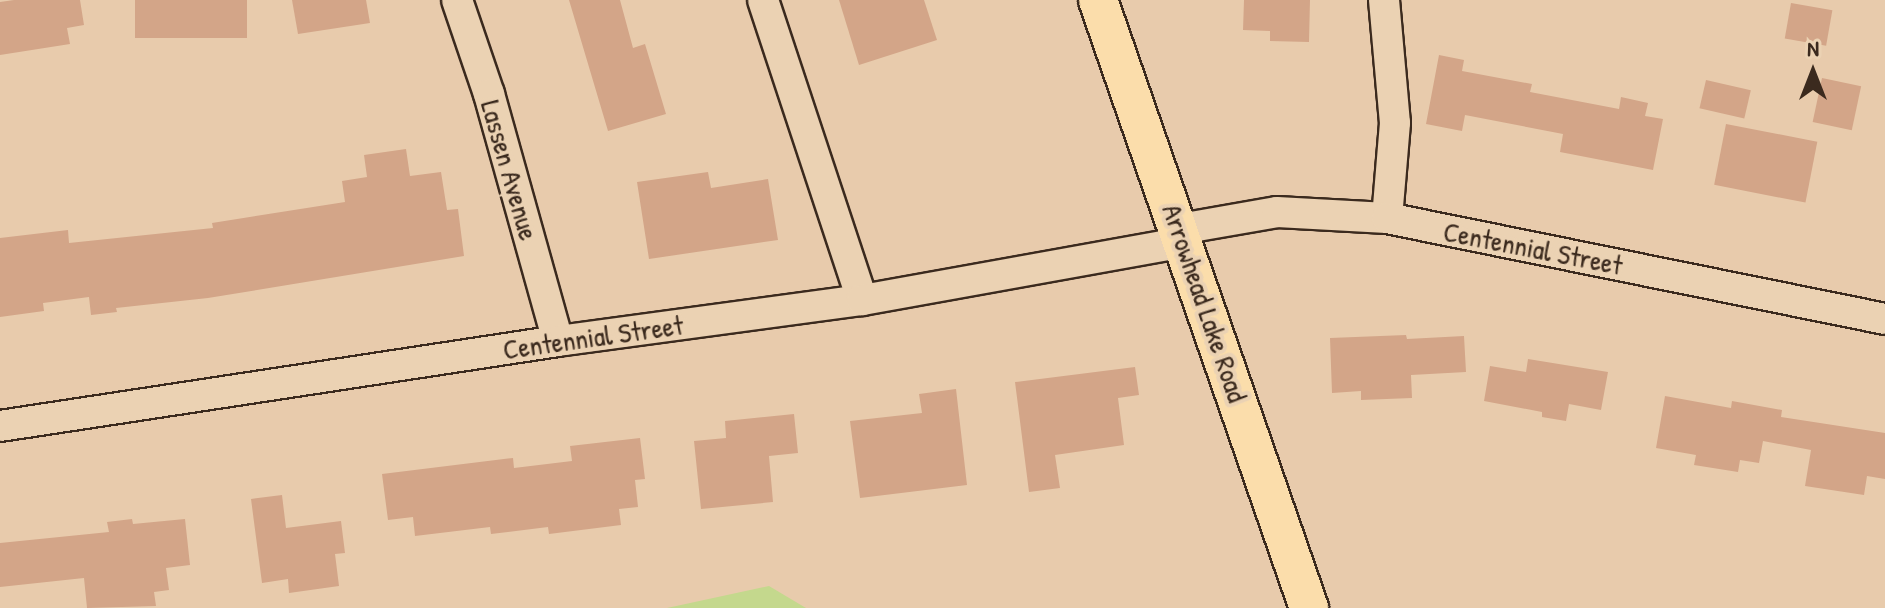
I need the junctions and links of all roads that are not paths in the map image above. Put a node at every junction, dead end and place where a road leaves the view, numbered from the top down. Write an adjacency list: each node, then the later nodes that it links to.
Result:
1 (457, 0): 9 (street, Lassen Avenue)
2 (763, 0): 7 (street)
3 (1098, 0): 6 (main road, Arrowhead Lake Road)
4 (1384, 0): 5 (street)
5 (1387, 218): 6 (street, Centennial Street); 8 (street, Centennial Street)
6 (1182, 235): 7 (street, Centennial Street); 11 (main road, Arrowhead Lake Road)
7 (862, 300): 9 (street, Centennial Street)
8 (1885, 319)
9 (558, 341): 10 (street, Centennial Street)
10 (0, 426)
11 (1309, 608)

